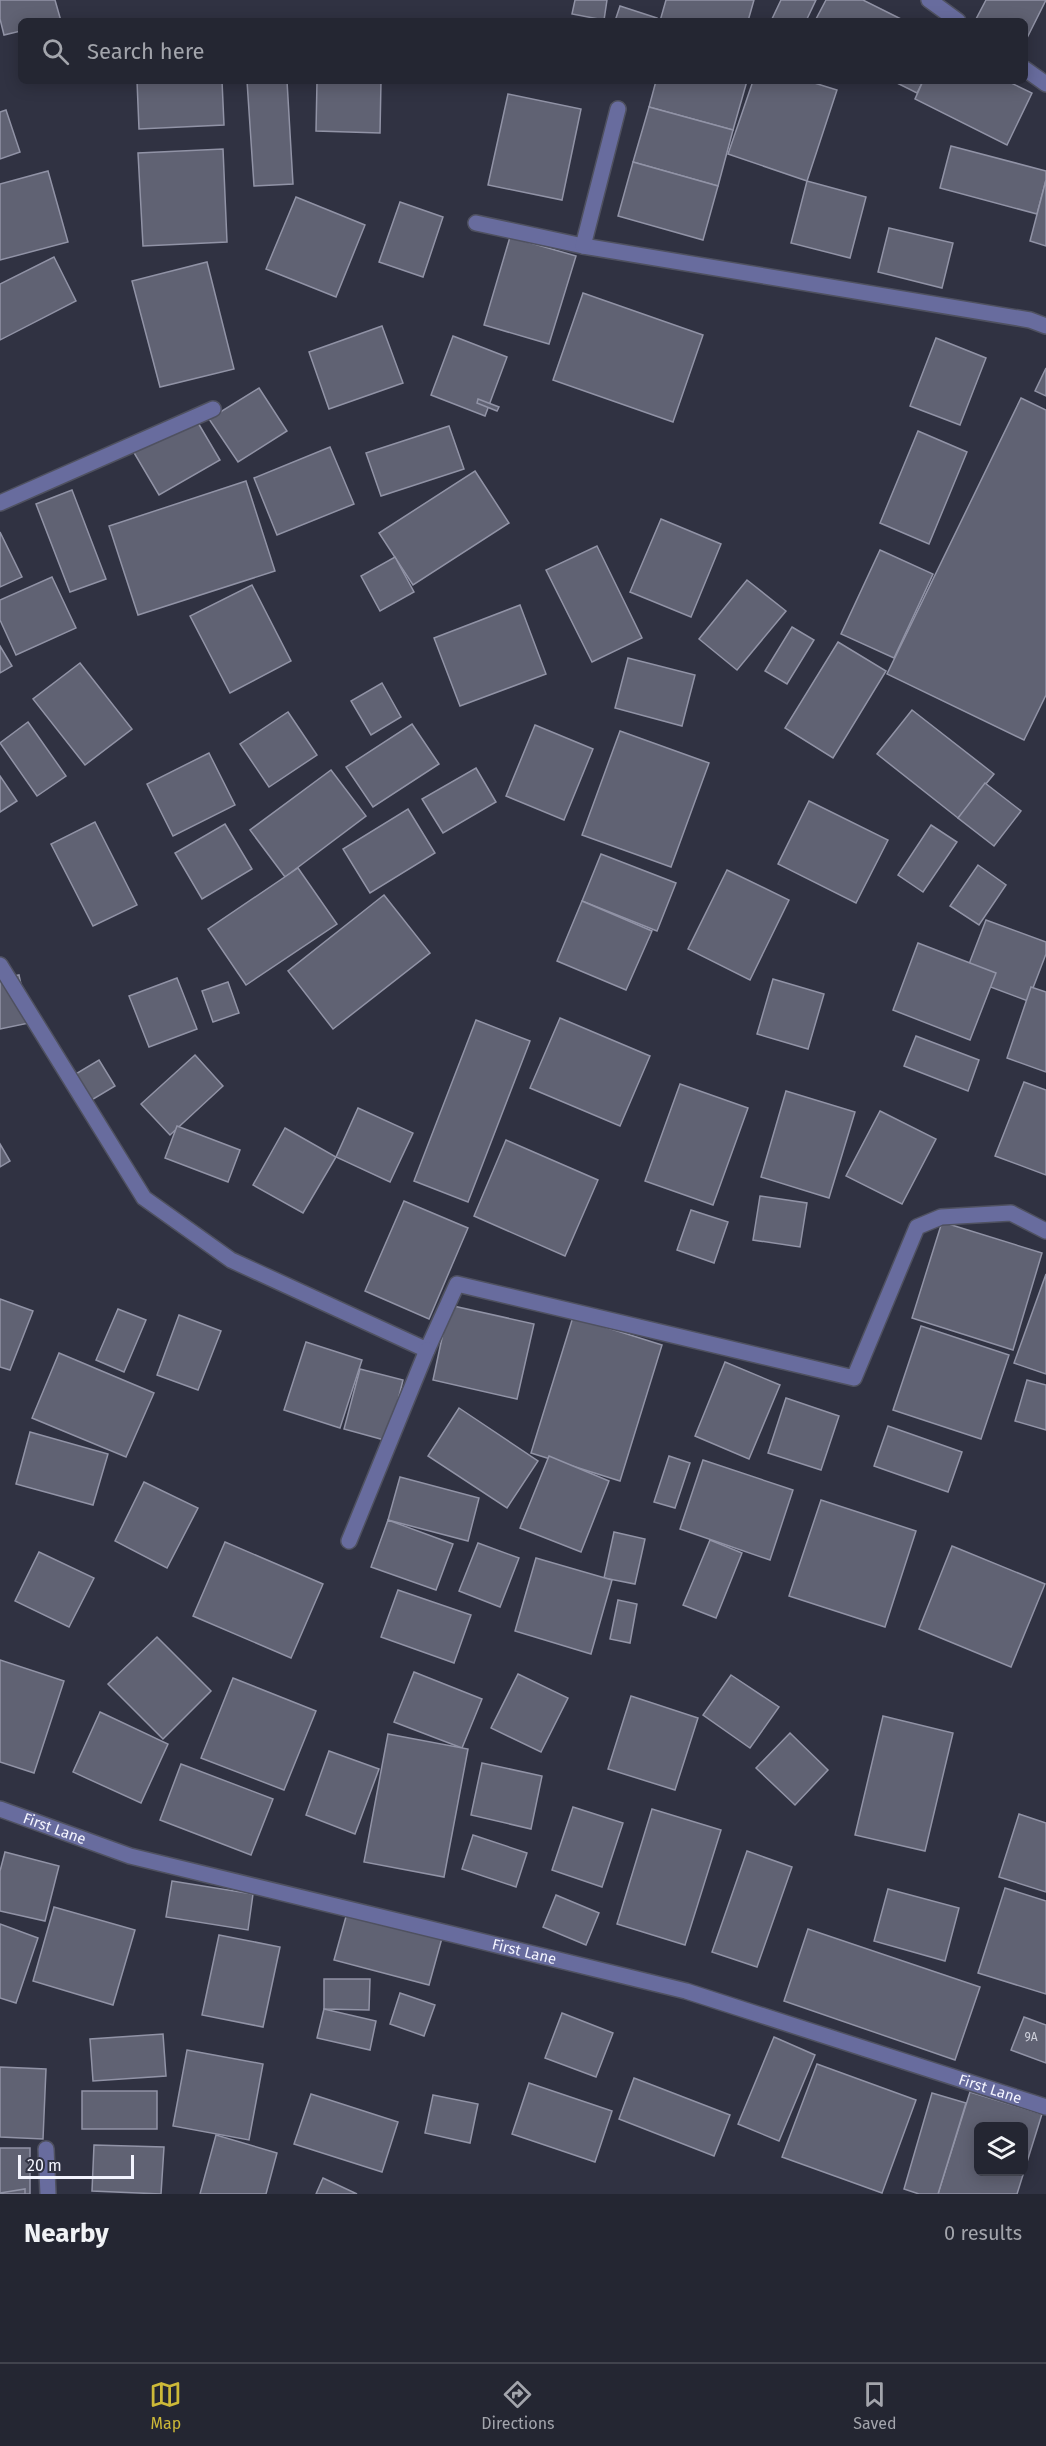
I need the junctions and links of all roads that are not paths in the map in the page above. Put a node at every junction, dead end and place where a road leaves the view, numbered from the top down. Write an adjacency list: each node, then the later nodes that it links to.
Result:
1 (929, 0): 2 (street)
2 (954, 18)
3 (1028, 71): 4 (street)
4 (1046, 84)
5 (618, 109): 7 (street)
6 (476, 223): 7 (street)
7 (583, 246): 8 (street)
8 (1046, 326)
9 (213, 409): 10 (street)
10 (0, 503)
11 (0, 965): 13 (street)
12 (1046, 1231): 13 (street)
13 (427, 1350): 14 (street)
14 (349, 1541)
15 (0, 1809): 16 (street, First Lane)
16 (1046, 2107)
17 (46, 2150): 18 (street)
18 (48, 2194)

